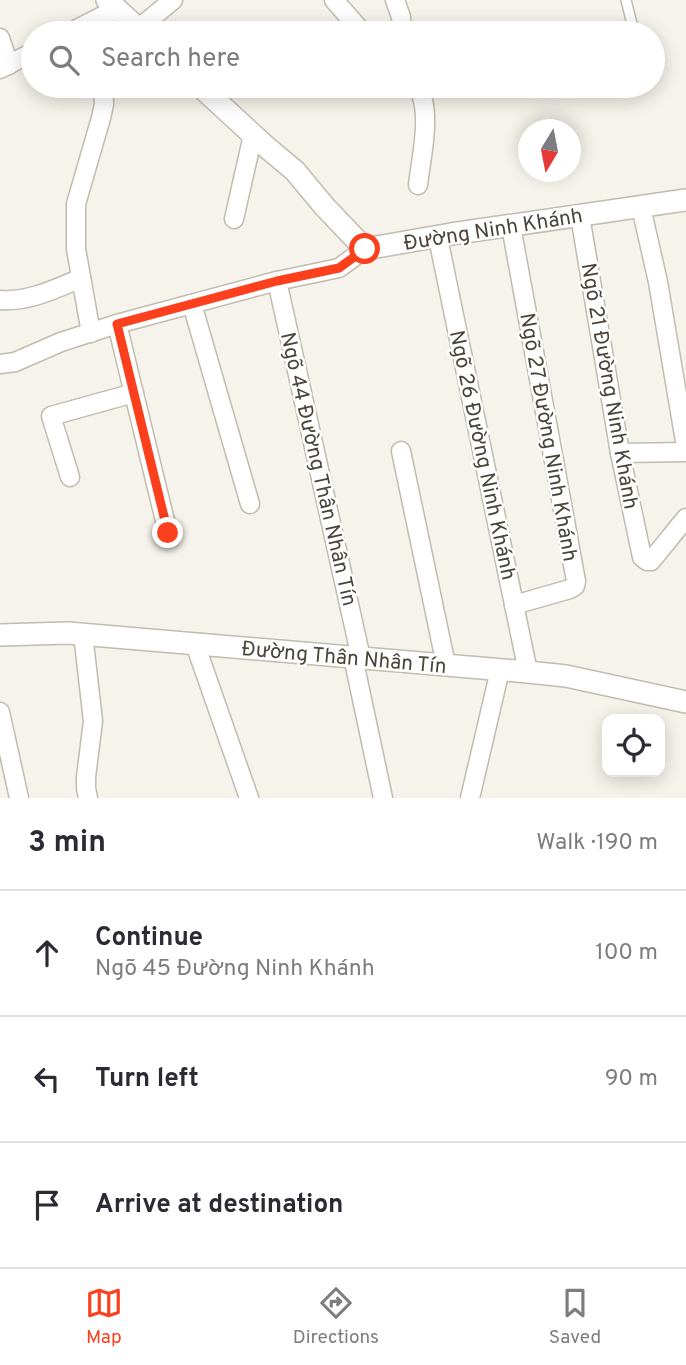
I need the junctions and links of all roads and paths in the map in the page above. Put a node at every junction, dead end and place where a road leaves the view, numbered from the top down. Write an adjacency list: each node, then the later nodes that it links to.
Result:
1 (173, 0): 5 (street)
2 (334, 0): 6 (street)
3 (395, 0): 7 (street)
4 (626, 0): 8 (lane)
5 (151, 21)
6 (352, 21)
7 (401, 21)
8 (631, 21)
9 (0, 38): 11 (street)
10 (21, 58): 11 (street)
11 (4, 67)
12 (104, 98): 24 (street)
13 (213, 98): 15 (street)
14 (423, 98): 16 (street)
15 (253, 135): 20 (street); 23 (street)
16 (418, 185)
17 (686, 200): 18 (street, Đường Ninh Khánh)
18 (641, 207): 19 (street, Đường Ninh Khánh); 32 (street)
19 (580, 216): 21 (street, Đường Ninh Khánh); 34 (street, Ngõ 21 Đường Ninh Khánh)
20 (234, 219)
21 (511, 226): 22 (street, Đường Ninh Khánh); 39 (street, Ngõ 27 Đường Ninh Khánh)
22 (438, 238): 23 (street, Đường Ninh Khánh); 39 (street, Ngõ 26 Đường Ninh Khánh)
23 (365, 249): 25 (street)
24 (81, 278): 26 (street); 29 (street)
25 (277, 281): 27 (street); 43 (street, Ngõ 44 Đường Thân Nhân Tín)
26 (0, 300)
27 (192, 304): 28 (street); 36 (street)
28 (117, 324): 29 (street); 31 (street)
29 (91, 333): 30 (street)
30 (0, 364)
31 (134, 393): 35 (street); 38 (street)
32 (686, 449): 34 (street)
33 (401, 450): 44 (street)
34 (620, 453): 37 (street, Ngõ 21 Đường Ninh Khánh)
35 (70, 477)
36 (250, 504)
37 (686, 518)
38 (168, 533)
39 (514, 605): 46 (street, Ngõ 26 Đường Ninh Khánh)
40 (83, 634): 41 (street, Đường Thân Nhân Tín); 42 (street, Đường Thân Nhân Tín); 50 (street)
41 (0, 635)
42 (195, 644): 43 (street, Đường Thân Nhân Tín); 51 (street)
43 (357, 658): 44 (street, Đường Thân Nhân Tín); 52 (street, Ngõ 44 Đường Thân Nhân Tín)
44 (446, 665): 45 (street, Đường Thân Nhân Tín)
45 (500, 670): 46 (street, Đường Thân Nhân Tín); 53 (street)
46 (528, 672): 47 (street, Đường Thân Nhân Tín)
47 (686, 702)
48 (0, 712): 49 (street)
49 (19, 798)
50 (89, 798)
51 (249, 798)
52 (383, 798)
53 (470, 798)

